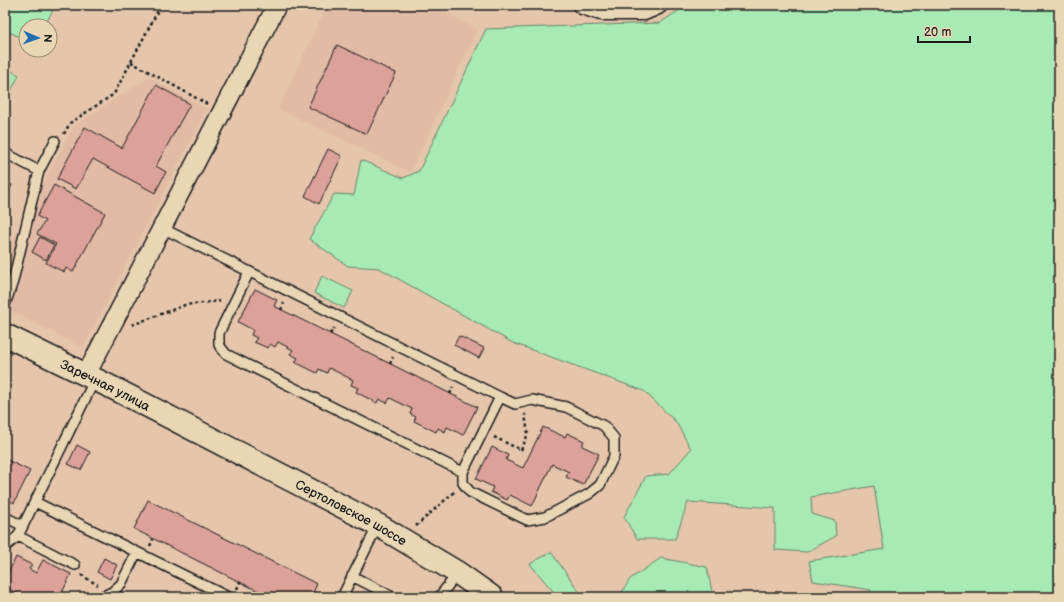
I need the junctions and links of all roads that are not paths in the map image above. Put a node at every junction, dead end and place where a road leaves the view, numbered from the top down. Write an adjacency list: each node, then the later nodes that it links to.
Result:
1 (277, 5): 7 (street)
2 (582, 5): 3 (street)
3 (658, 5)
4 (55, 141): 6 (lane)
5 (5, 153): 6 (lane)
6 (39, 171): 9 (lane)
7 (162, 228): 8 (lane); 11 (street)
8 (249, 272): 12 (lane); 14 (lane)
9 (5, 305)
10 (5, 335): 11 (main road, Заречная улица)
11 (90, 377): 13 (main road, Заречная улица); 15 (lane)
12 (500, 397): 14 (lane); 14 (lane)
13 (206, 436): 17 (main road, Сертоловское шоссе)
14 (463, 472)
15 (35, 502): 18 (lane); 21 (lane)
16 (5, 517): 18 (lane)
17 (378, 525): 23 (main road, Сертоловское шоссе); 24 (lane)
18 (23, 526): 19 (lane)
19 (18, 536): 20 (lane); 22 (lane)
20 (5, 547)
21 (137, 552): 25 (lane); 26 (lane)
22 (75, 565)
23 (458, 573): 29 (lane); 30 (main road, Сертоловское шоссе)
24 (352, 576): 27 (lane); 28 (lane)
25 (101, 597)
26 (228, 597)
27 (342, 597)
28 (394, 597)
29 (439, 597)
30 (492, 597)

